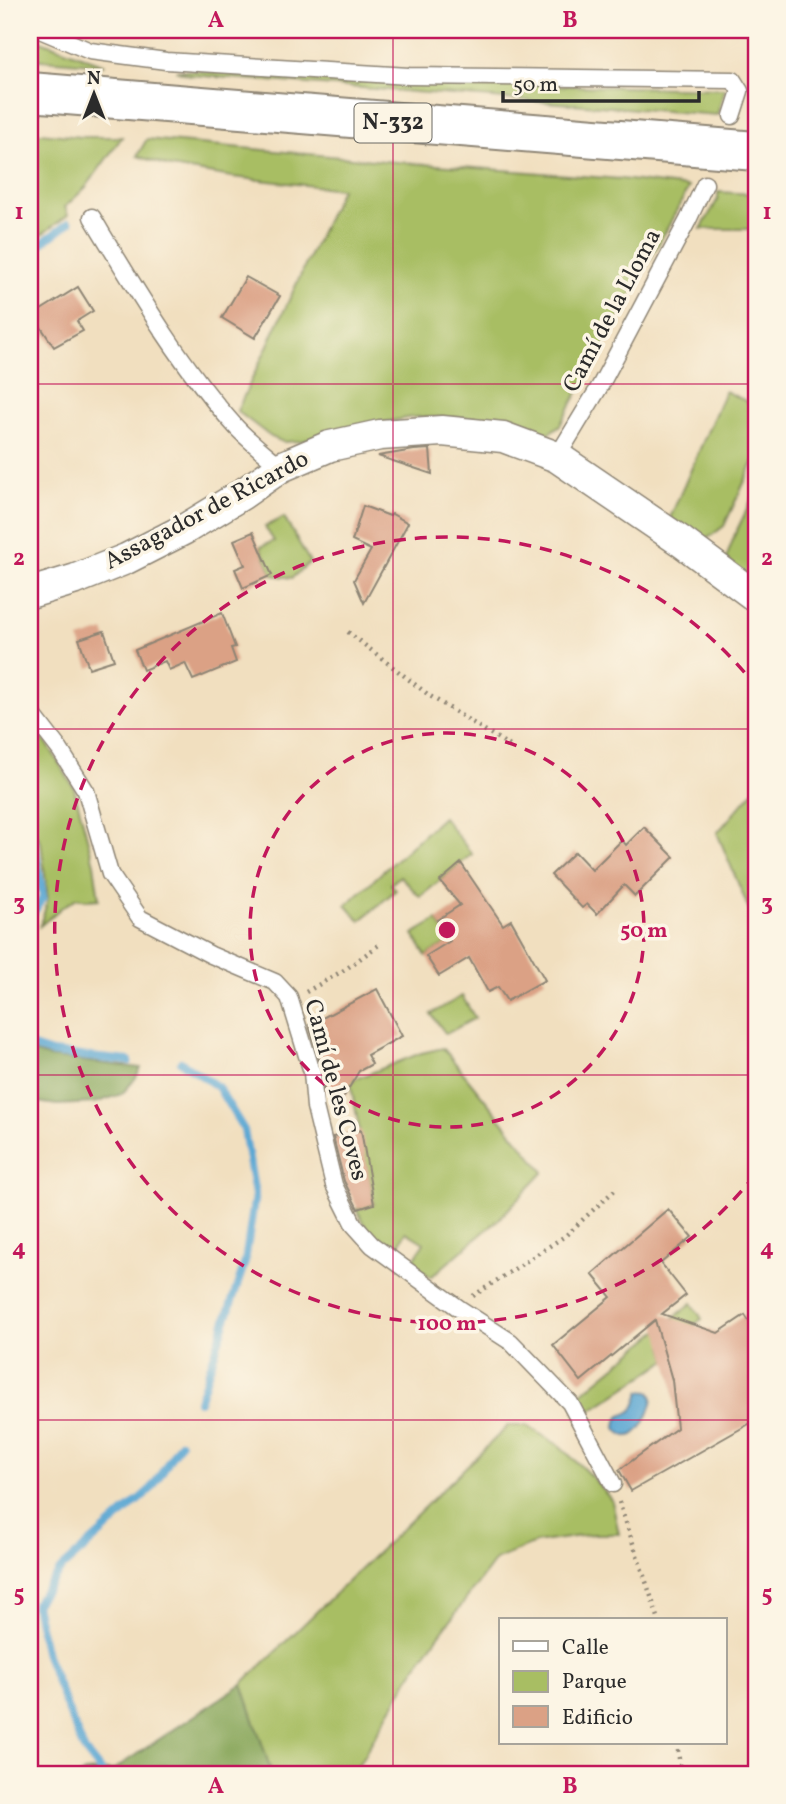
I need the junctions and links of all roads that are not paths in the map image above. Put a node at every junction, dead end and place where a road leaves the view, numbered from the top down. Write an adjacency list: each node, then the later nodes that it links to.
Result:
1 (40, 30): 3 (lane)
2 (30, 92): 4 (highway, N-332)
3 (732, 117)
4 (756, 151)
5 (705, 184): 7 (lane, Camí de la Lloma)
6 (92, 217): 8 (lane)
7 (557, 457): 8 (street, Assagador de Ricardo); 10 (street, Assagador de Ricardo)
8 (281, 467): 9 (street, Assagador de Ricardo)
9 (30, 593)
10 (756, 597)
11 (30, 711): 12 (lane, Camí de les Coves)
12 (613, 1484)

